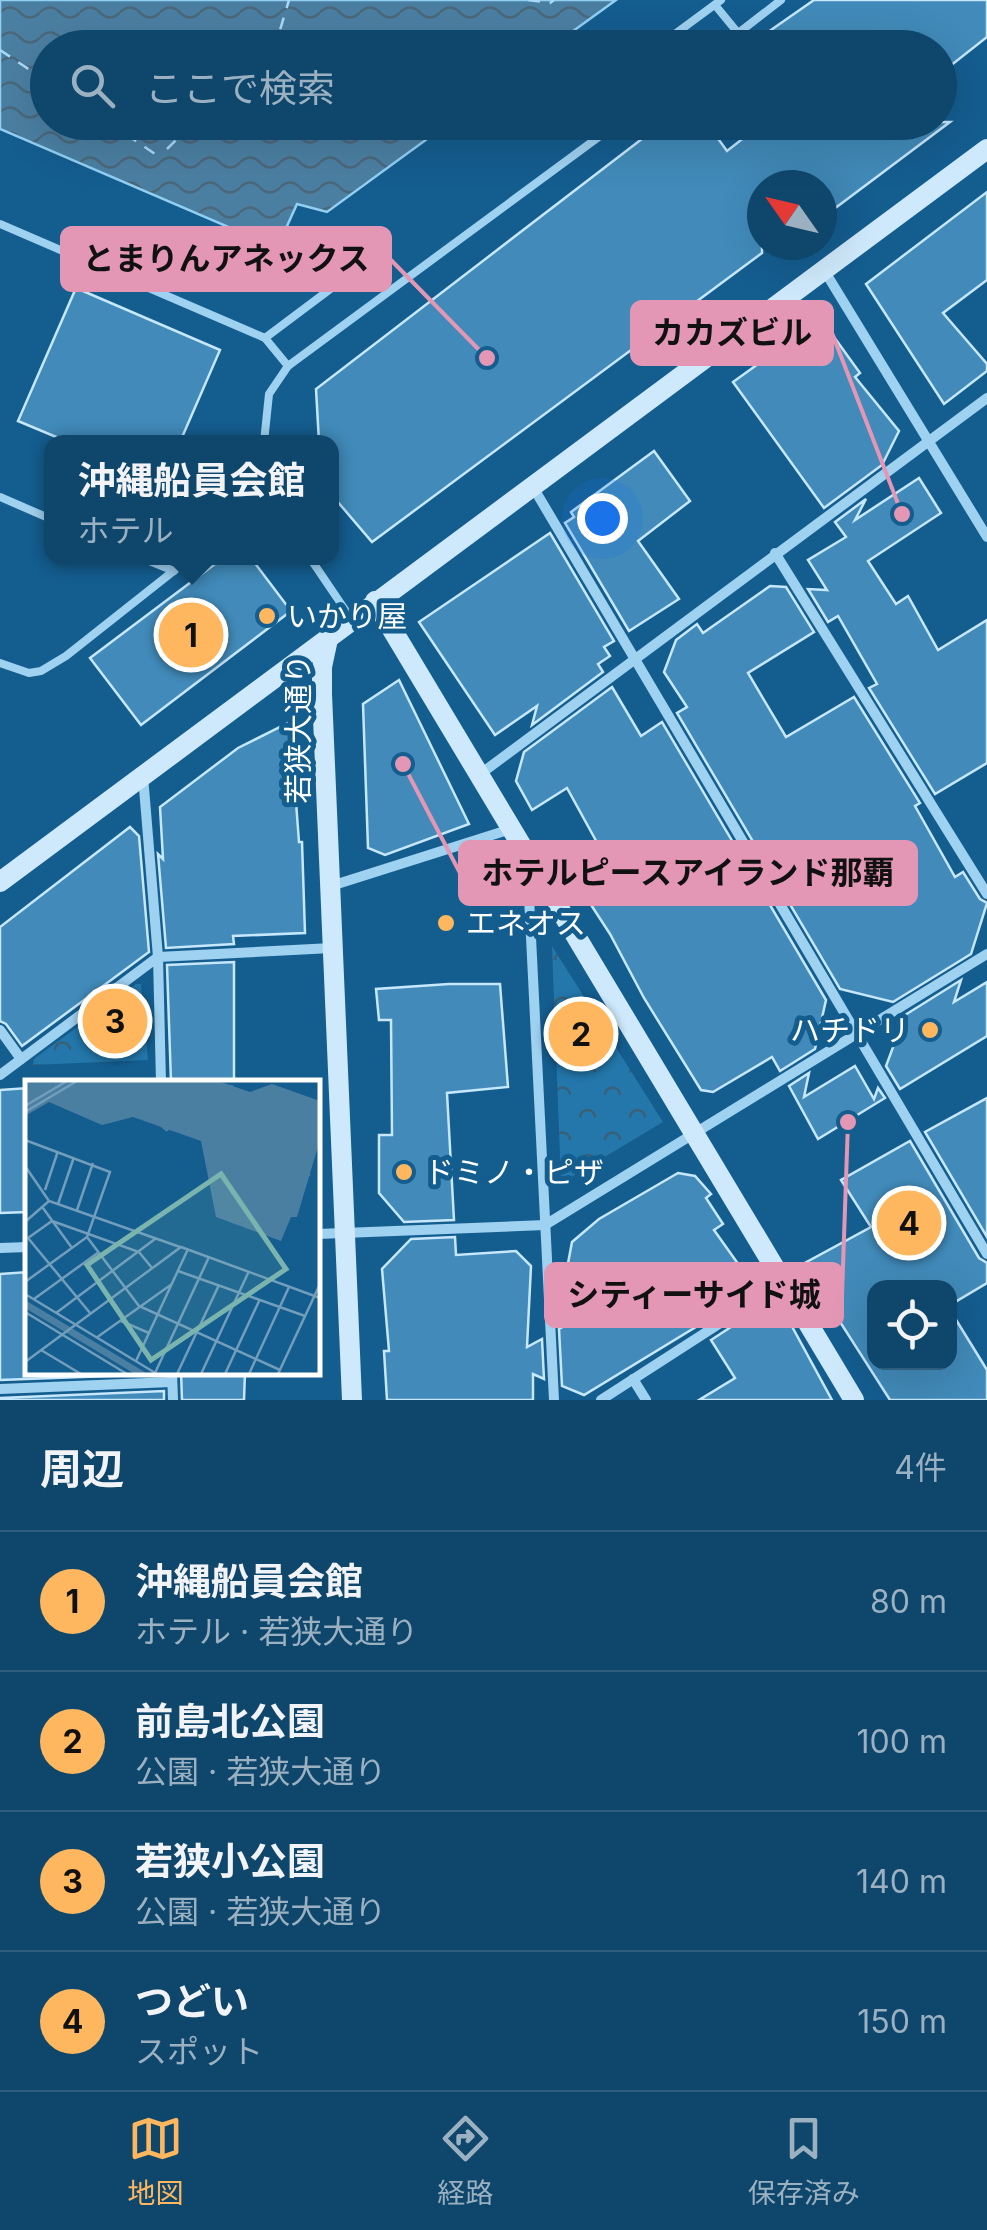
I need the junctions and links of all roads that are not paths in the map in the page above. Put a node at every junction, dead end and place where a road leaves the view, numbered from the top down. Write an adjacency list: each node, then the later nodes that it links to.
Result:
1 (782, 0): 5 (lane)
2 (718, 2): 3 (lane); 4 (lane)
3 (680, 30)
4 (736, 30)
5 (742, 30)
6 (595, 140): 12 (lane)
7 (987, 149): 10 (main road, 若狭大通り)
8 (0, 224): 11 (lane)
9 (282, 244): 11 (lane)
10 (824, 270): 15 (street); 16 (main road, 若狭大通り)
11 (265, 338): 12 (lane)
12 (288, 366): 14 (lane)
13 (987, 398): 15 (street)
14 (265, 435)
15 (930, 442): 19 (street); 20 (street)
16 (532, 486): 25 (main road, 若狭大通り); 28 (street)
17 (0, 497): 18 (lane)
18 (44, 515)
19 (987, 537)
20 (775, 553): 28 (street); 36 (street)
21 (159, 565): 24 (lane)
22 (181, 565): 24 (lane)
23 (315, 565): 26 (lane)
24 (174, 571): 29 (lane)
25 (375, 601): 26 (main road, 若狭大通り); 30 (main road)
26 (352, 620): 27 (main road, 若狭大通り)
27 (328, 639): 31 (main road); 35 (main road, 若狭大通り)
28 (636, 660): 30 (street); 41 (street)
29 (0, 663)
30 (479, 775): 32 (main road)
31 (143, 776): 33 (main road); 39 (street)
32 (512, 829): 34 (main road); 35 (street)
33 (0, 882)
34 (542, 882): 45 (main road); 46 (street)
35 (330, 886): 37 (main road, 若狭大通り)
36 (987, 894)
37 (332, 948): 39 (street); 48 (main road, 若狭大通り)
38 (987, 954): 41 (street)
39 (158, 958): 42 (street); 44 (street)
40 (0, 1030): 42 (street)
41 (855, 1035): 45 (street); 51 (street)
42 (21, 1059): 43 (street)
43 (0, 1075)
44 (161, 1080)
45 (695, 1133): 46 (street); 52 (main road)
46 (545, 1225): 48 (street); 58 (street)
47 (320, 1234): 48 (street)
48 (346, 1234): 57 (main road, 若狭大通り)
49 (25, 1247): 50 (street)
50 (0, 1248)
51 (987, 1254)
52 (784, 1282): 54 (street); 61 (main road)
53 (172, 1377): 55 (street); 56 (street)
54 (633, 1379): 59 (street); 60 (street)
55 (0, 1389)
56 (173, 1400)
57 (352, 1400)
58 (554, 1400)
59 (600, 1400)
60 (646, 1400)
61 (854, 1400)

